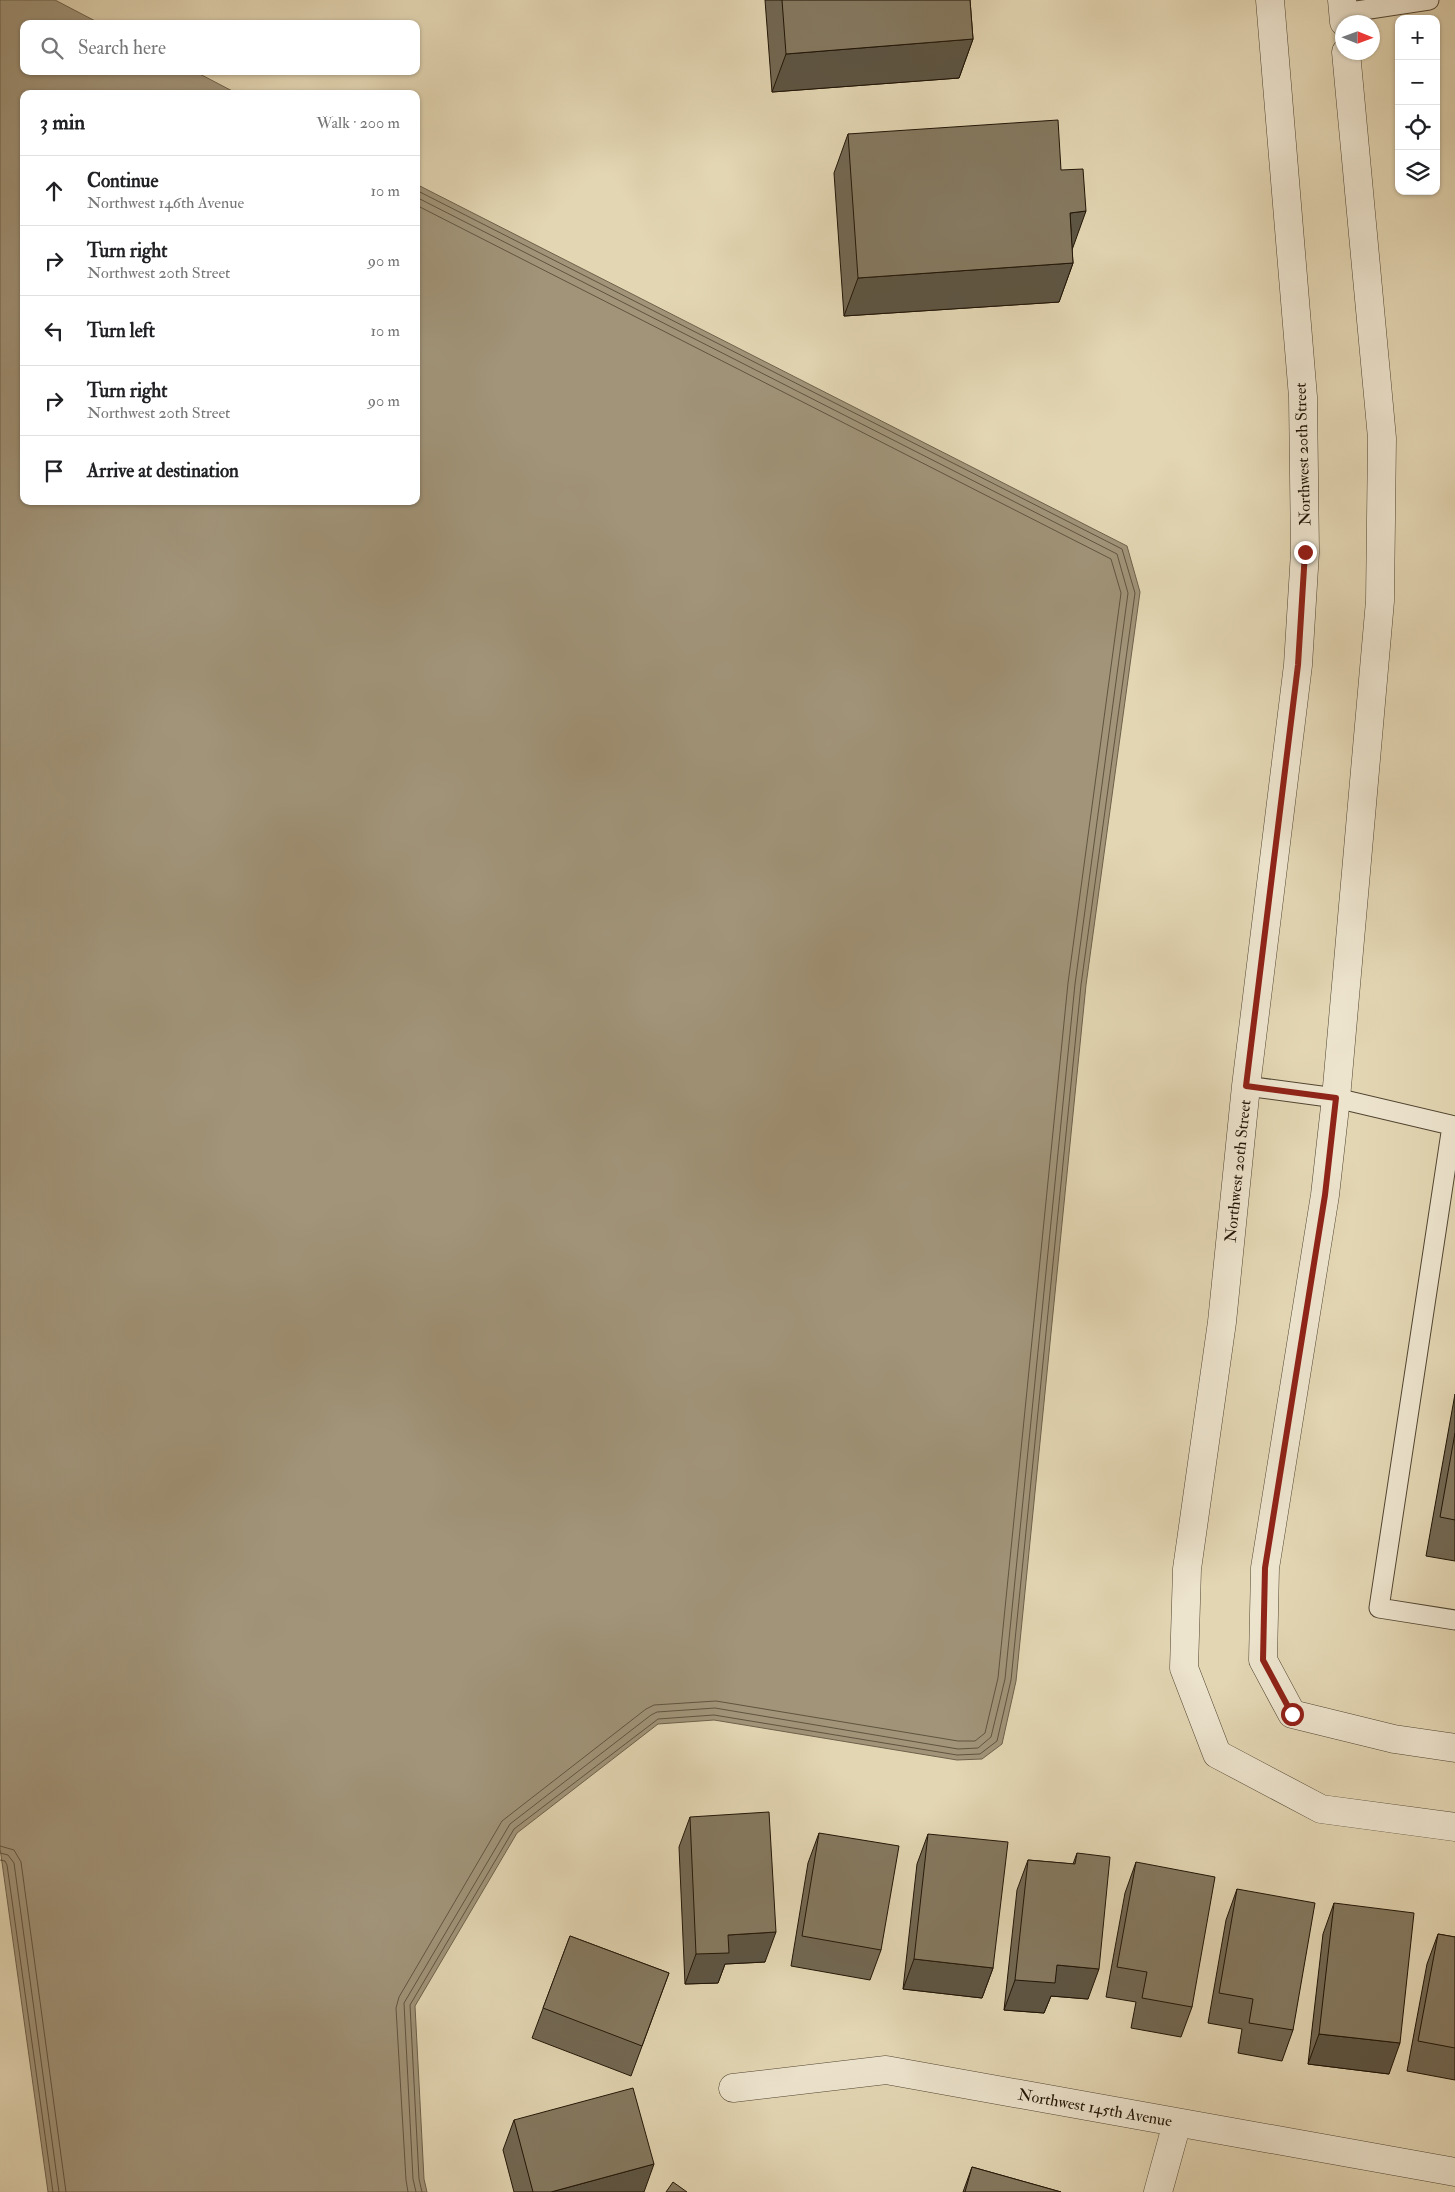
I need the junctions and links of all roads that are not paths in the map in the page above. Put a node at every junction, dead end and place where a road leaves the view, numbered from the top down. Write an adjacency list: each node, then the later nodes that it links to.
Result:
1 (1270, 0): 5 (street, Northwest 20th Street)
2 (1429, 0): 3 (lane)
3 (1343, 12)
4 (1347, 60): 6 (street)
5 (1246, 1086): 6 (lane); 10 (street, Northwest 20th Street)
6 (1336, 1098): 7 (lane); 9 (street)
7 (1453, 1126): 8 (lane)
8 (1455, 1620)
9 (1455, 1748)
10 (1455, 1827)
11 (733, 2088): 12 (street, Northwest 145th Avenue)
12 (1177, 2123): 13 (street, Northwest 145th Avenue); 14 (street)
13 (1455, 2172)
14 (1158, 2192)

